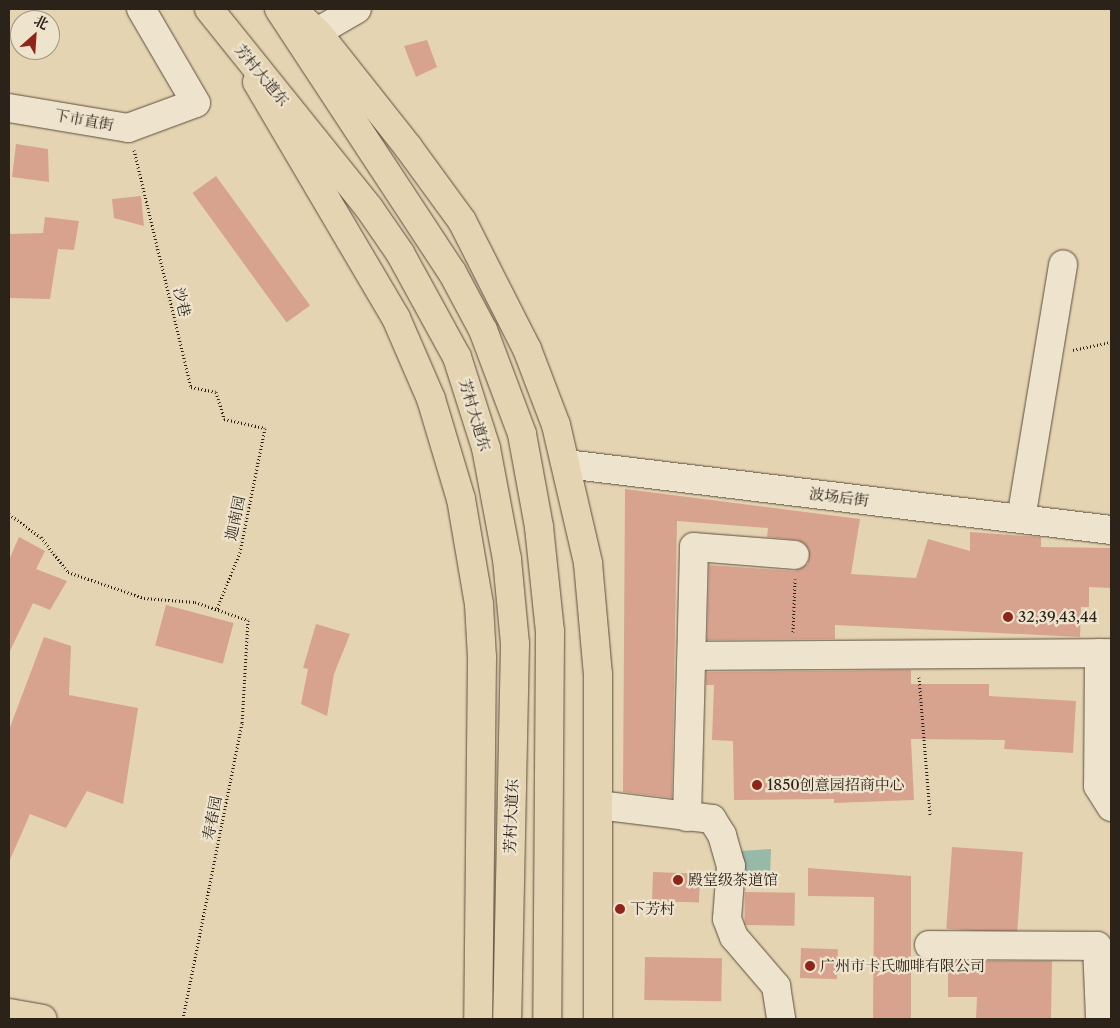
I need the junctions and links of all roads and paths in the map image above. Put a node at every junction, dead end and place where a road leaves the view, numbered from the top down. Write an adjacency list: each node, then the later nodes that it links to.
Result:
1 (141, 9): 9 (street, 下市直街)
2 (209, 9): 6 (main road)
3 (278, 9): 34 (main road)
4 (292, 9): 7 (main road)
5 (357, 9): 7 (street)
6 (226, 32): 32 (main road, 芳村大道东); 33 (main road, 芳村大道东)
7 (316, 32): 14 (main road)
8 (9, 108): 9 (street, 下市直街)
9 (128, 128): 13 (path, 沙巷)
10 (1063, 264): 12 (street)
11 (1111, 342): 12 (path)
12 (1049, 355): 16 (street)
13 (265, 428): 19 (path, 迦南园)
14 (566, 464): 16 (street, 波场后街); 24 (main road)
15 (9, 514): 19 (path)
16 (1021, 519): 17 (street, 波场后街)
17 (1111, 530)
18 (795, 555): 22 (path); 23 (street)
19 (217, 609): 31 (path, 寿春园)
20 (1105, 653): 21 (street); 25 (street)
21 (918, 654): 22 (street); 26 (path)
22 (792, 655): 23 (street)
23 (694, 656): 27 (street)
24 (598, 805): 27 (street); 35 (main road)
25 (1111, 807)
26 (930, 816)
27 (687, 817): 36 (street)
28 (929, 945): 37 (street)
29 (9, 1013): 30 (main road)
30 (42, 1019)
31 (184, 1019)
32 (478, 1019)
33 (507, 1019)
34 (547, 1019)
35 (598, 1019)
36 (781, 1019)
37 (1100, 1019)

